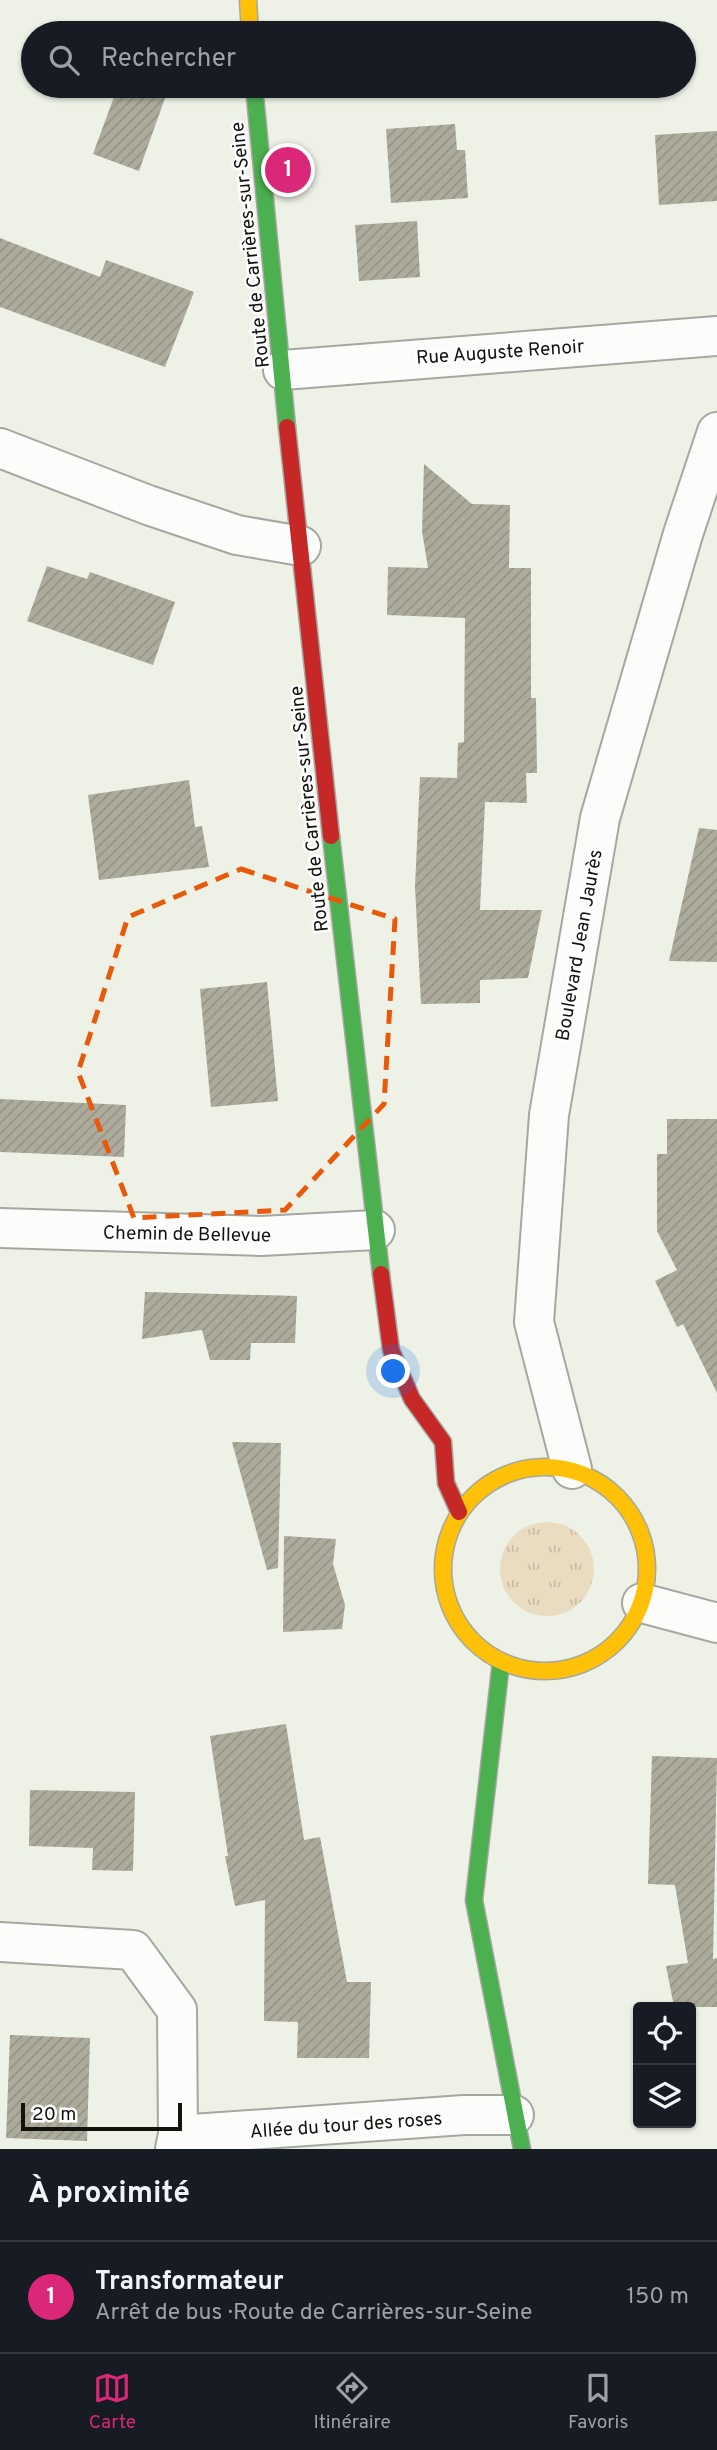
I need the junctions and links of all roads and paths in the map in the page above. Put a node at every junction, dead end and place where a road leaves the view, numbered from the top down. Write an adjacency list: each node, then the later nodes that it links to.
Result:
1 (248, 0): 2 (street)
2 (249, 21)
3 (255, 98): 5 (street, Route de Carrières-sur-Seine)
4 (717, 336): 5 (street, Rue Auguste Renoir)
5 (283, 370): 8 (street, Route de Carrières-sur-Seine)
6 (717, 432): 11 (street, Boulevard Jean Jaurès)
7 (0, 448): 8 (street)
8 (301, 546): 10 (street, Route de Carrières-sur-Seine)
9 (0, 1228): 10 (street, Chemin de Bellevue)
10 (375, 1230): 12 (street, Route de Carrières-sur-Seine)
11 (572, 1469): 12 (street); 13 (street)
12 (459, 1512): 15 (street)
13 (642, 1604): 14 (street); 15 (street)
14 (717, 1623)
15 (501, 1662): 17 (street)
16 (0, 1942): 18 (street)
17 (518, 2132): 18 (street, Allée du tour des roses)
18 (176, 2142)

